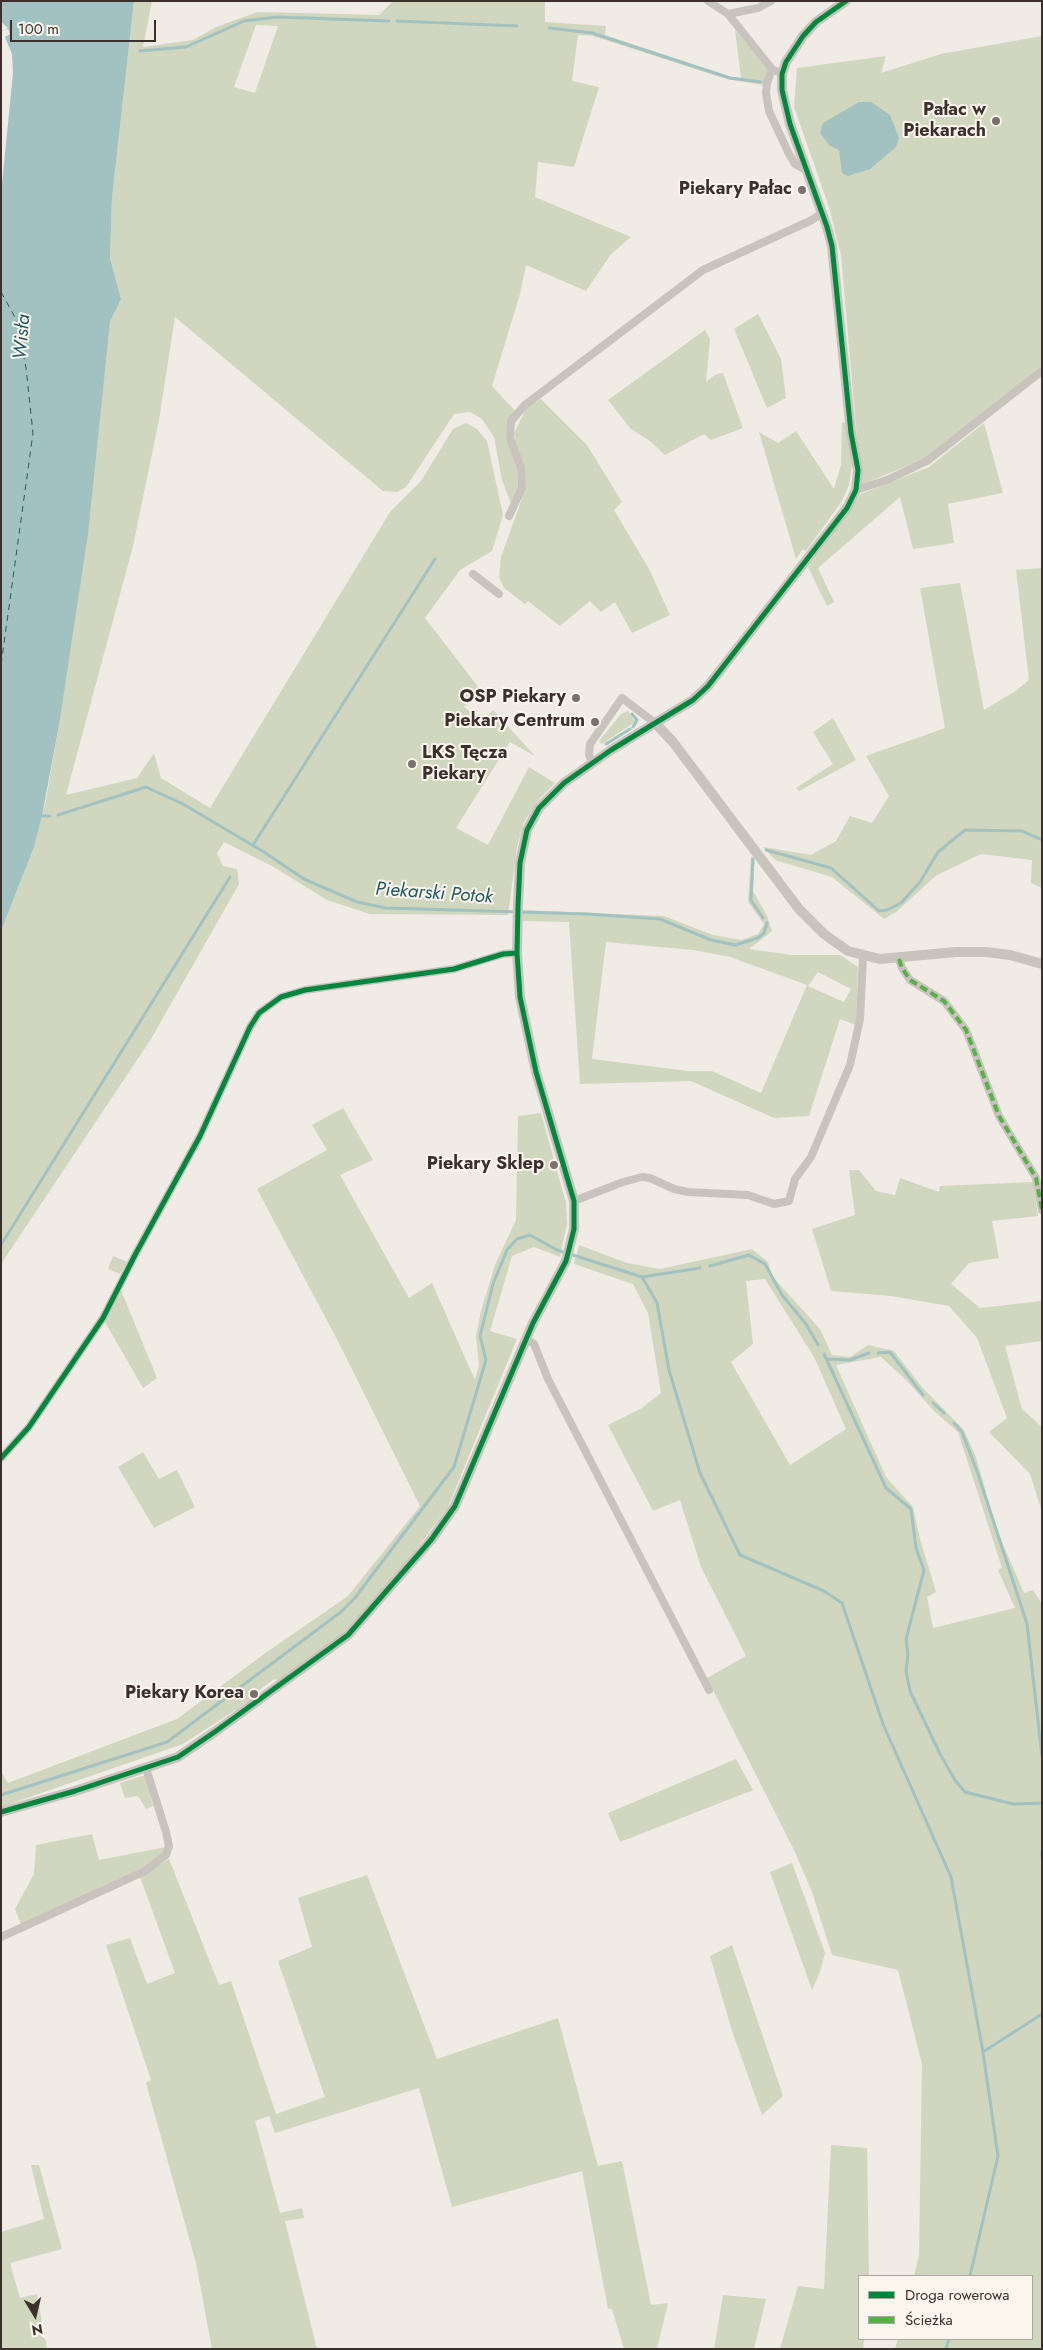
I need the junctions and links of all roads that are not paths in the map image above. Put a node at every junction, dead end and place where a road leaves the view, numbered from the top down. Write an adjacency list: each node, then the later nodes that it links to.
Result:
1 (708, 1): 4 (street)
2 (770, 1): 4 (street)
3 (846, 1): 5 (street)
4 (728, 14): 5 (street)
5 (777, 72): 6 (street); 6 (street)
6 (806, 170): 7 (street)
7 (822, 213): 9 (street); 10 (street)
8 (1042, 371): 9 (street)
9 (856, 490): 13 (street)
10 (509, 516)
11 (473, 574): 12 (street)
12 (499, 594)
13 (655, 723): 14 (street); 14 (street); 16 (street)
14 (592, 762): 15 (street)
15 (516, 953): 19 (street); 22 (street)
16 (863, 956): 17 (street); 19 (street)
17 (899, 958): 18 (street); 20 (street)
18 (1042, 964)
19 (574, 1201): 21 (street)
20 (1042, 1210)
21 (526, 1339): 23 (street); 24 (street)
22 (1, 1458)
23 (709, 1690)
24 (146, 1768): 25 (street); 26 (street)
25 (1, 1812)
26 (1, 1937)

